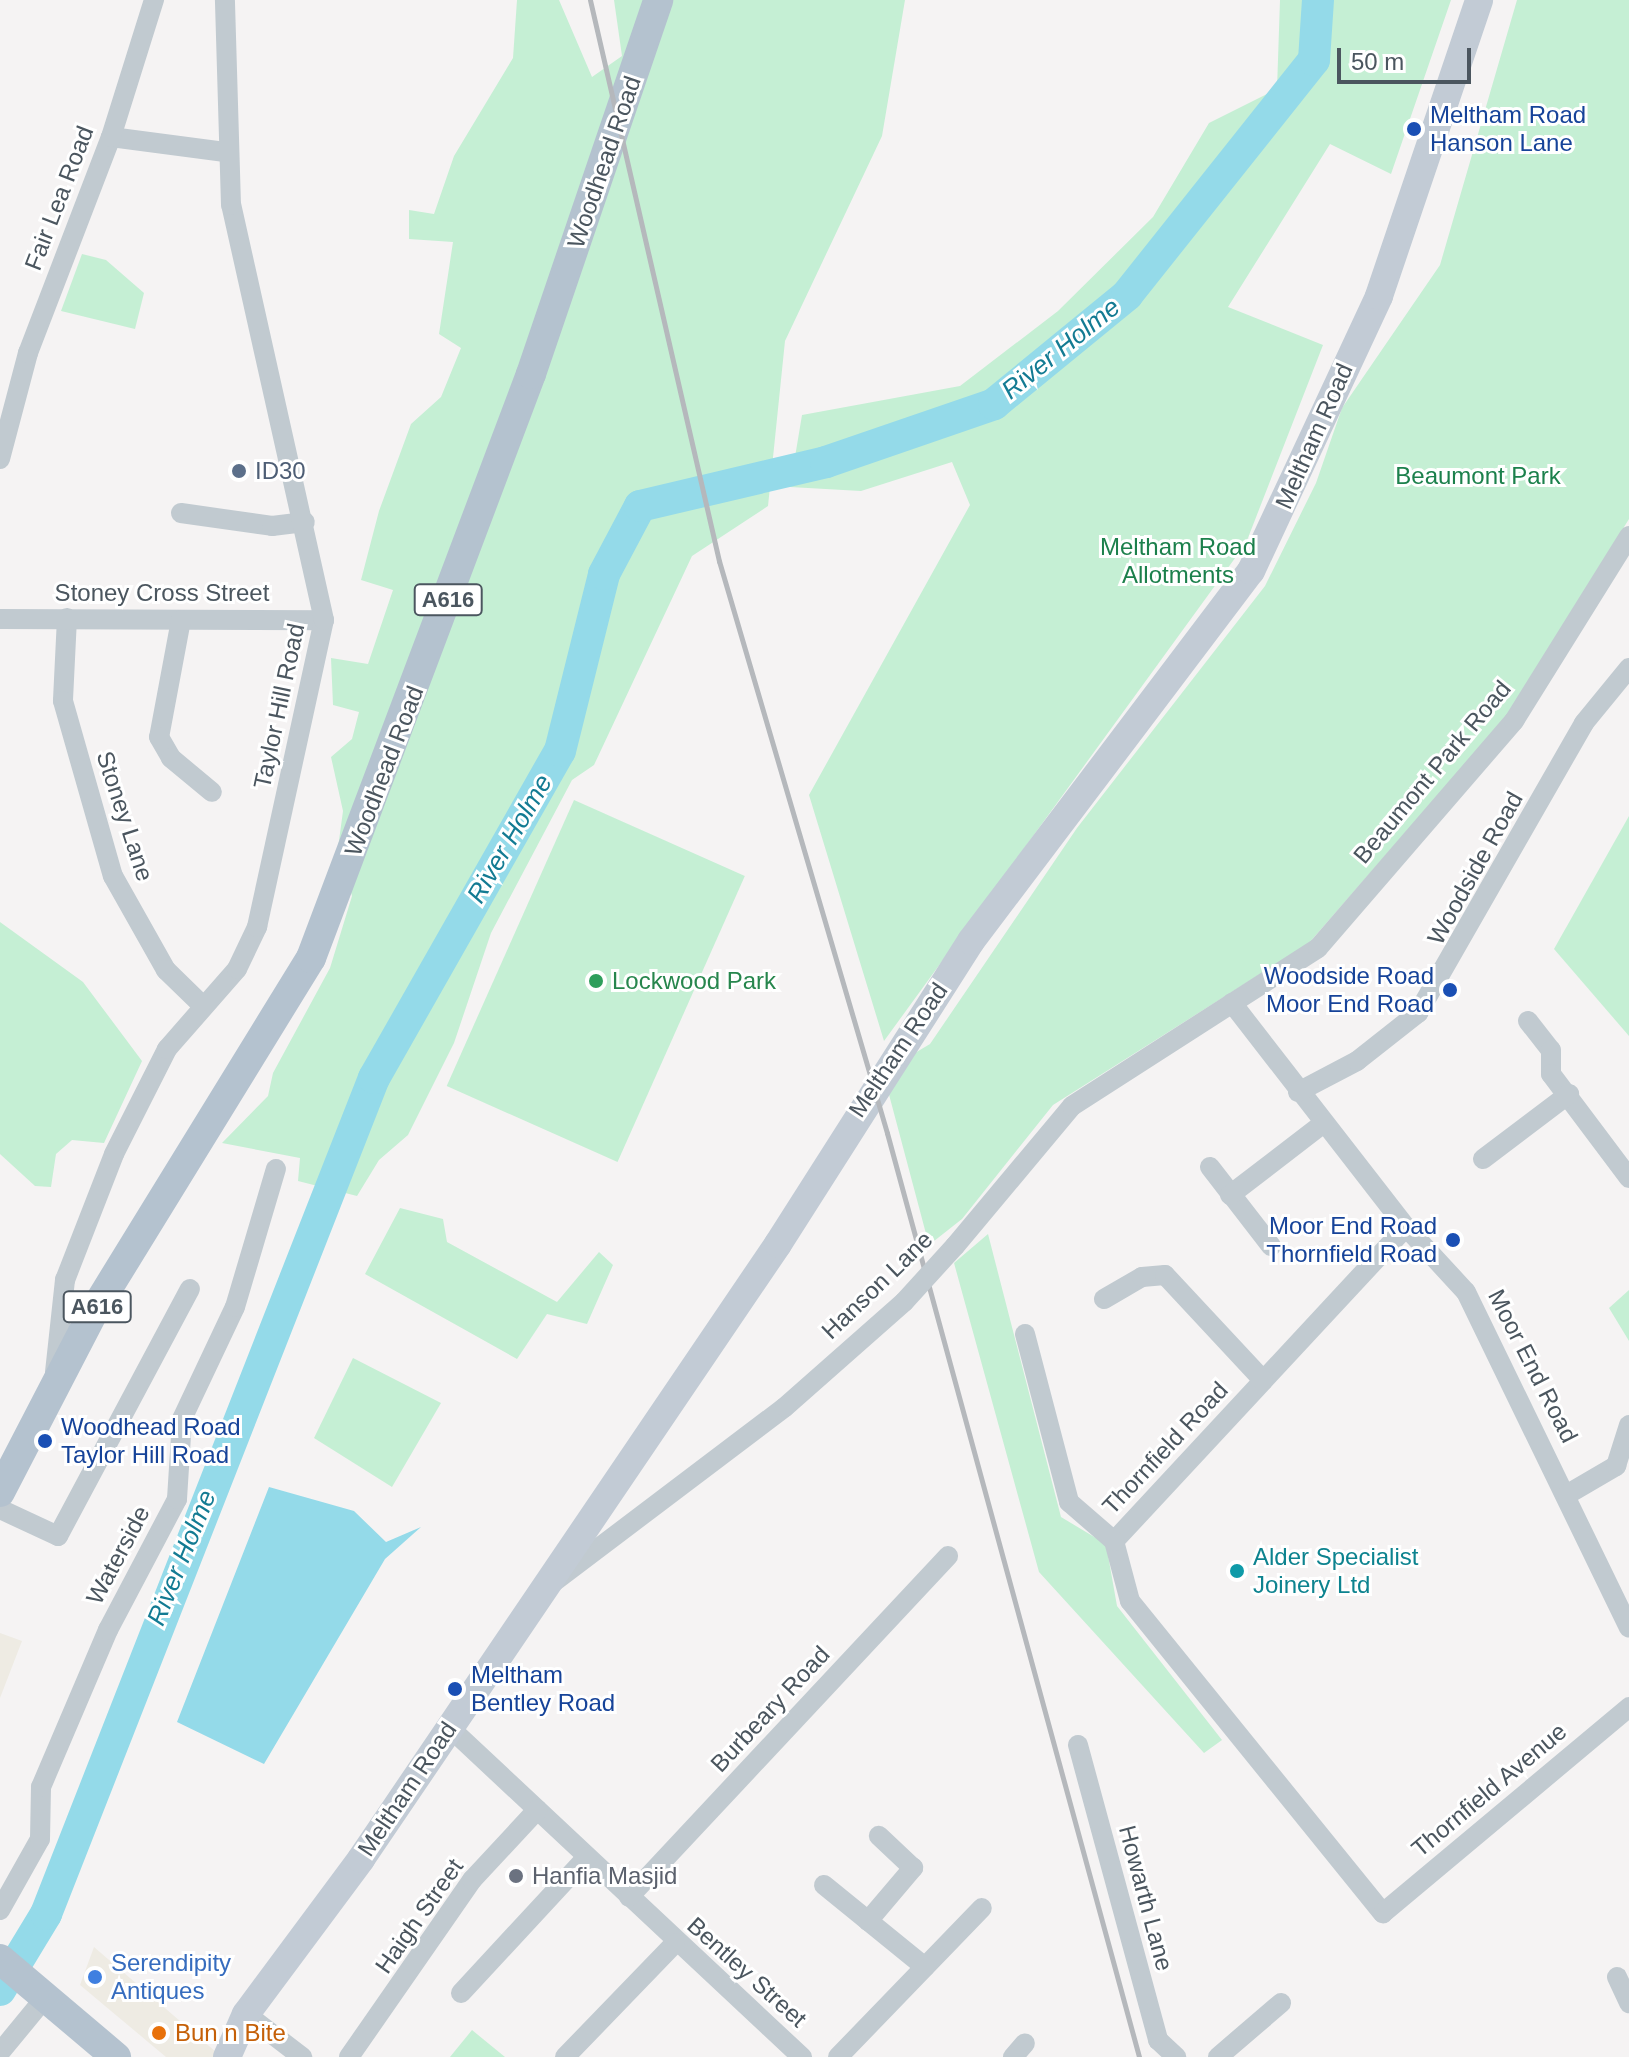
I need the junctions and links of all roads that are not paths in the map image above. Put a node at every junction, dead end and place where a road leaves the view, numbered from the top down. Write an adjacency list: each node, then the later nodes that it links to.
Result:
1 (154, 0): 5 (street, Fair Lea Road)
2 (225, 0): 6 (street, Taylor Hill Road)
3 (658, 0): 33 (main road, Woodhead Road / A616)
4 (1479, 0): 41 (main road, Meltham Road)
5 (111, 137): 6 (street); 7 (street, Fair Lea Road)
6 (225, 152): 9 (street, Taylor Hill Road)
7 (0, 459)
8 (181, 513): 9 (street)
9 (305, 522): 14 (street, Taylor Hill Road)
10 (1629, 536): 17 (street, Beaumont Park Road)
11 (67, 618): 12 (street, Stoney Cross Street); 13 (street, Stoney Cross Street); 18 (street, Stoney Lane)
12 (0, 619)
13 (181, 620): 14 (street, Stoney Cross Street); 16 (street)
14 (324, 620): 18 (street, Taylor Hill Road)
15 (1629, 668): 20 (street, Woodside Road)
16 (212, 792)
17 (1232, 1003): 20 (street, Moor End Road); 41 (street, Hanson Lane, bridge)
18 (202, 1005): 33 (street, Taylor Hill Road)
19 (1528, 1021): 21 (street)
20 (1298, 1092): 22 (street, Moor End Road)
21 (1569, 1094): 23 (street); 26 (street)
22 (1324, 1123): 27 (street); 28 (street, Moor End Road)
23 (1483, 1159)
24 (1210, 1167): 27 (street)
25 (276, 1169): 52 (street, Waterside)
26 (1629, 1178)
27 (1230, 1195): 29 (street)
28 (1406, 1227): 34 (street, Thornfield Road); 37 (street, Moor End Road)
29 (1271, 1246)
30 (190, 1289): 38 (street)
31 (1104, 1299): 34 (street)
32 (1025, 1334): 39 (street)
33 (55, 1378): 36 (main road, Woodhead Road / A616)
34 (1263, 1380): 39 (street, Thornfield Road)
35 (1629, 1425): 37 (street)
36 (0, 1492)
37 (1568, 1494): 42 (street, Moor End Road)
38 (0, 1509)
39 (1114, 1541): 53 (street, Thornfield Road)
40 (948, 1556): 50 (street, Burbeary Road)
41 (541, 1590): 44 (main road, Meltham Road)
42 (1629, 1627)
43 (1629, 1707): 53 (street, Thornfield Avenue)
44 (448, 1726): 46 (street, Bentley Street); 63 (main road, Meltham Road)
45 (1078, 1745): 72 (street, Howarth Lane)
46 (537, 1810): 48 (street, Bentley Street); 68 (street, Haigh Street)
47 (879, 1836): 54 (street)
48 (587, 1857): 50 (street, Bentley Street); 60 (street)
49 (824, 1885): 54 (street)
50 (629, 1897): 55 (street, Bentley Street)
51 (982, 1908): 57 (street)
52 (0, 1910)
53 (1383, 1913)
54 (868, 1921): 57 (street)
55 (675, 1943): 69 (street); 70 (street, Bentley Street)
56 (0, 1959): 59 (main road)
57 (925, 1967): 71 (street)
58 (1617, 1977): 62 (street)
59 (44, 1991): 64 (main road); 65 (street)
60 (461, 1993)
61 (1281, 2003): 73 (street)
62 (1629, 2003)
63 (246, 2014): 66 (main road, Meltham Road); 67 (street)
64 (94, 2049)
65 (2, 2050)
66 (227, 2057)
67 (302, 2057)
68 (349, 2057)
69 (565, 2057)
70 (802, 2057)
71 (838, 2057)
72 (1176, 2057)
73 (1218, 2057)

